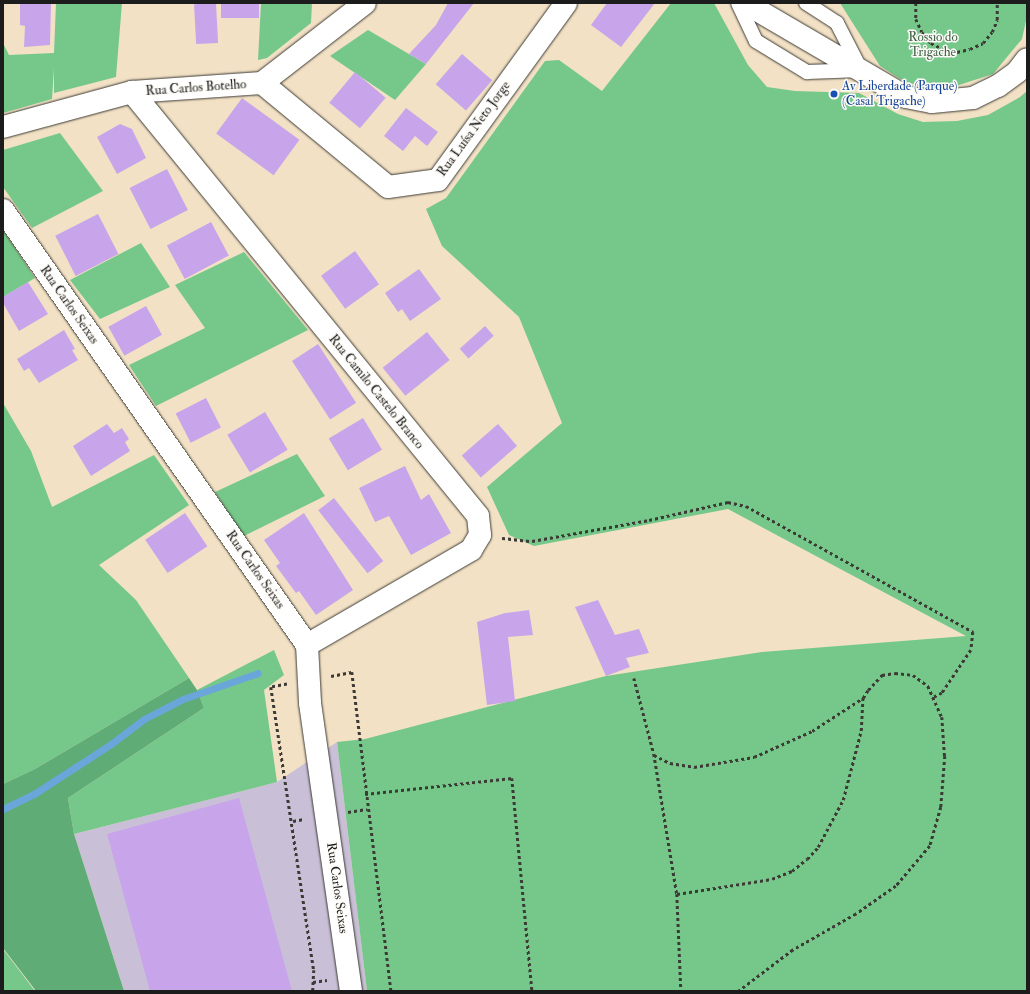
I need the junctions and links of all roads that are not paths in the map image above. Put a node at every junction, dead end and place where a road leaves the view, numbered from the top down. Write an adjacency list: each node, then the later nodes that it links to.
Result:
1 (366, 3): 8 (street, Rua Carlos Botelho)
2 (566, 3): 8 (street, Rua Luísa Neto Jorge)
3 (738, 3): 7 (lane)
4 (745, 3): 7 (street)
5 (806, 3): 7 (lane)
6 (1027, 59): 7 (street)
7 (861, 70)
8 (262, 83): 9 (street, Rua Carlos Botelho)
9 (132, 92): 10 (street, Rua Carlos Botelho); 12 (street, Rua Camilo Castelo Branco)
10 (3, 127)
11 (3, 210): 12 (street, Rua Carlos Seixas)
12 (307, 644): 13 (street, Rua Carlos Seixas)
13 (351, 991)

